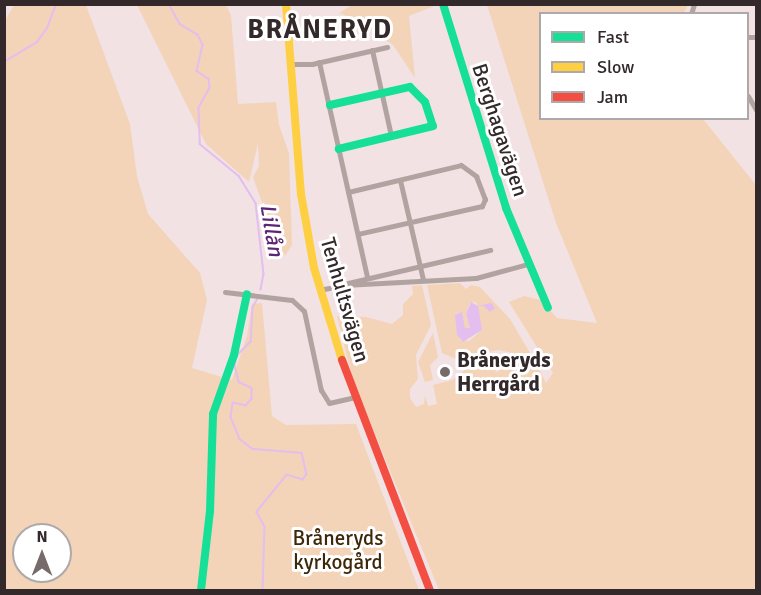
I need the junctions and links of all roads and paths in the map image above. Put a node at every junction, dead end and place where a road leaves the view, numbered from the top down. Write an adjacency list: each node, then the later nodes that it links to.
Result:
1 (286, 4): 6 (street, Tenhultsvägen)
2 (443, 4): 16 (street, Berghagavägen)
3 (387, 47): 4 (street)
4 (372, 50): 5 (street); 7 (street)
5 (319, 62): 6 (street); 8 (street)
6 (290, 64): 21 (street, Tenhultsvägen)
7 (382, 93): 8 (street); 9 (street); 9 (street)
8 (330, 105): 10 (street)
9 (391, 136): 10 (street)
10 (339, 149): 12 (street)
11 (400, 180): 12 (street); 13 (street); 13 (street)
12 (348, 192): 14 (street)
13 (410, 223): 14 (street); 17 (street)
14 (358, 234): 18 (street)
15 (490, 250): 17 (street)
16 (528, 264): 19 (street); 24 (street, Berghagavägen)
17 (420, 266): 18 (street); 19 (street)
18 (367, 277): 20 (street)
19 (423, 280): 20 (street)
20 (344, 285): 21 (street)
21 (320, 290): 25 (street, Tenhultsvägen)
22 (225, 292): 23 (street)
23 (247, 294): 25 (street); 26 (street)
24 (548, 308)
25 (356, 397): 27 (street, Tenhultsvägen)
26 (201, 591)
27 (430, 591)

